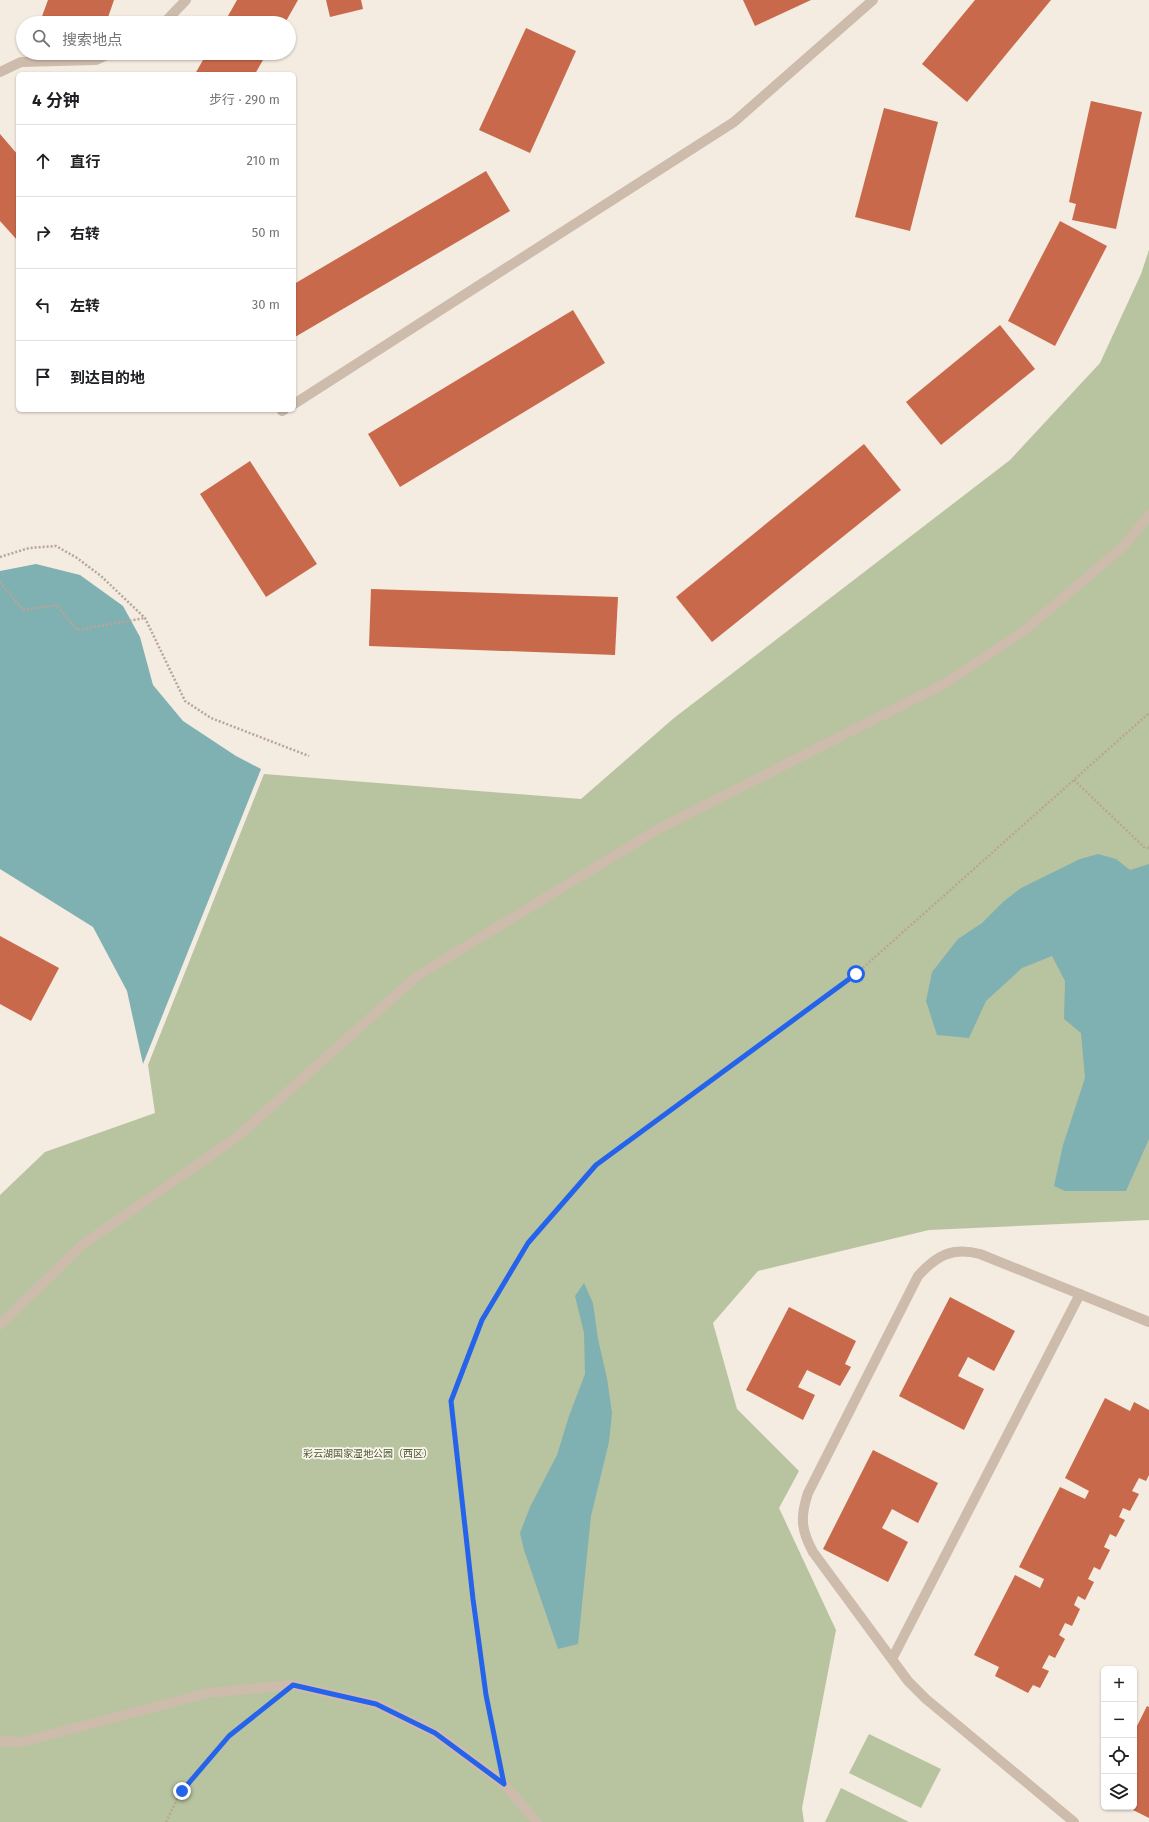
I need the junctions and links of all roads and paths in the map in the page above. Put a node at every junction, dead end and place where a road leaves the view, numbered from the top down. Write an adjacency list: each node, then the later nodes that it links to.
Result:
1 (186, 0): 3 (lane)
2 (873, 0): 6 (lane)
3 (171, 16)
4 (96, 60): 5 (lane)
5 (0, 72)
6 (296, 403)
7 (1149, 515): 17 (lane)
8 (0, 557): 10 (path)
9 (0, 582): 10 (path)
10 (145, 618): 12 (path)
11 (1149, 713): 13 (path)
12 (310, 756)
13 (1074, 780): 14 (path); 21 (path)
14 (1149, 848)
15 (1080, 1294): 16 (lane); 18 (lane); 18 (lane)
16 (1149, 1322)
17 (0, 1326)
18 (892, 1659): 24 (lane)
19 (264, 1708): 22 (path)
20 (0, 1741): 21 (lane)
21 (504, 1784): 23 (lane)
22 (166, 1822)
23 (536, 1822)
24 (1074, 1822)

